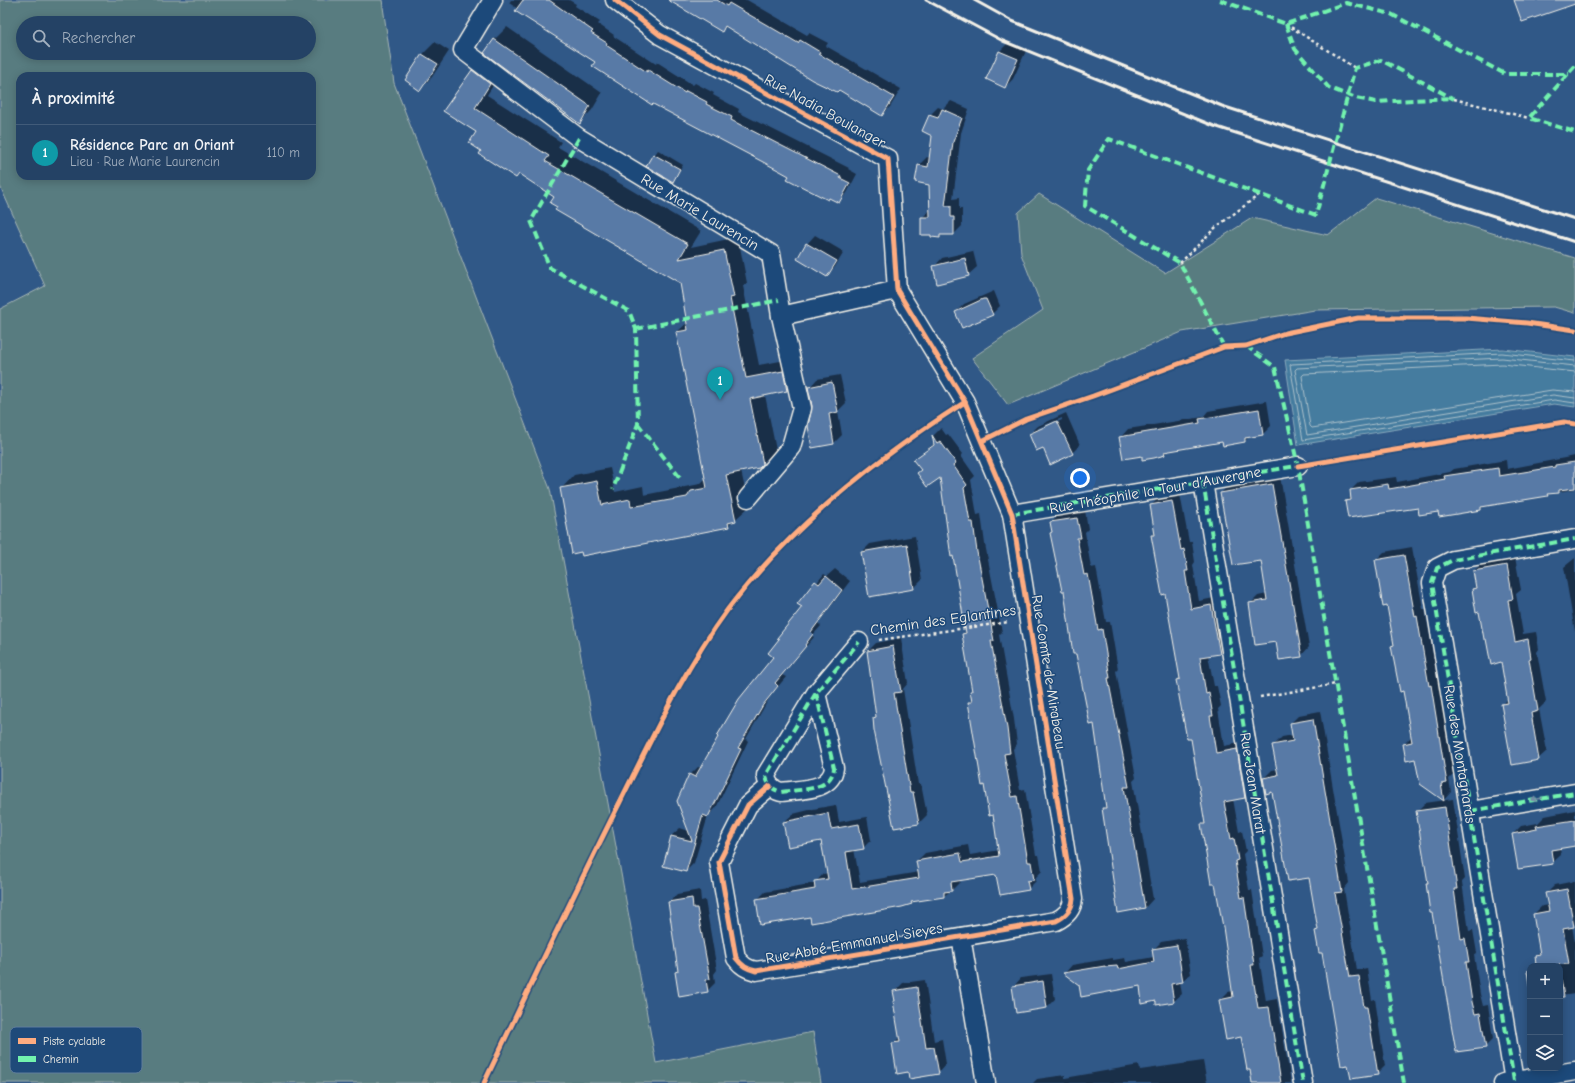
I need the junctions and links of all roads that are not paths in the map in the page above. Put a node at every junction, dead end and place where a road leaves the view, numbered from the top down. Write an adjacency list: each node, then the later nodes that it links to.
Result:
1 (493, 0): 4 (street, Rue Marie Laurencin)
2 (615, 0): 3 (street, Rue Nadia Boulanger)
3 (897, 290): 4 (street); 5 (street, Rue Nadia Boulanger)
4 (781, 316): 8 (street, Rue Marie Laurencin)
5 (982, 441): 9 (street, Rue Comte de Mirabeau)
6 (1298, 466): 7 (street, Rue Théophile la Tour d'Auvergne)
7 (1203, 482): 9 (street, Rue Théophile la Tour d'Auvergne); 21 (street, Rue Jean Marat)
8 (748, 498)
9 (1012, 514): 16 (street, Rue Comte de Mirabeau)
10 (1575, 540): 15 (street, Rue des Montagnards)
11 (859, 642): 12 (street)
12 (816, 693): 13 (street); 13 (street)
13 (770, 786): 17 (street, Rue Abbé Emmanuel Sieyes)
14 (1575, 792): 15 (street, one-way to 15)
15 (1470, 811): 19 (street, Rue des Montagnards)
16 (1069, 911): 17 (street, Rue Abbé Emmanuel Sieyes)
17 (961, 937): 20 (street)
18 (1575, 1071): 19 (street)
19 (1508, 1082)
20 (986, 1083)
21 (1303, 1083)

